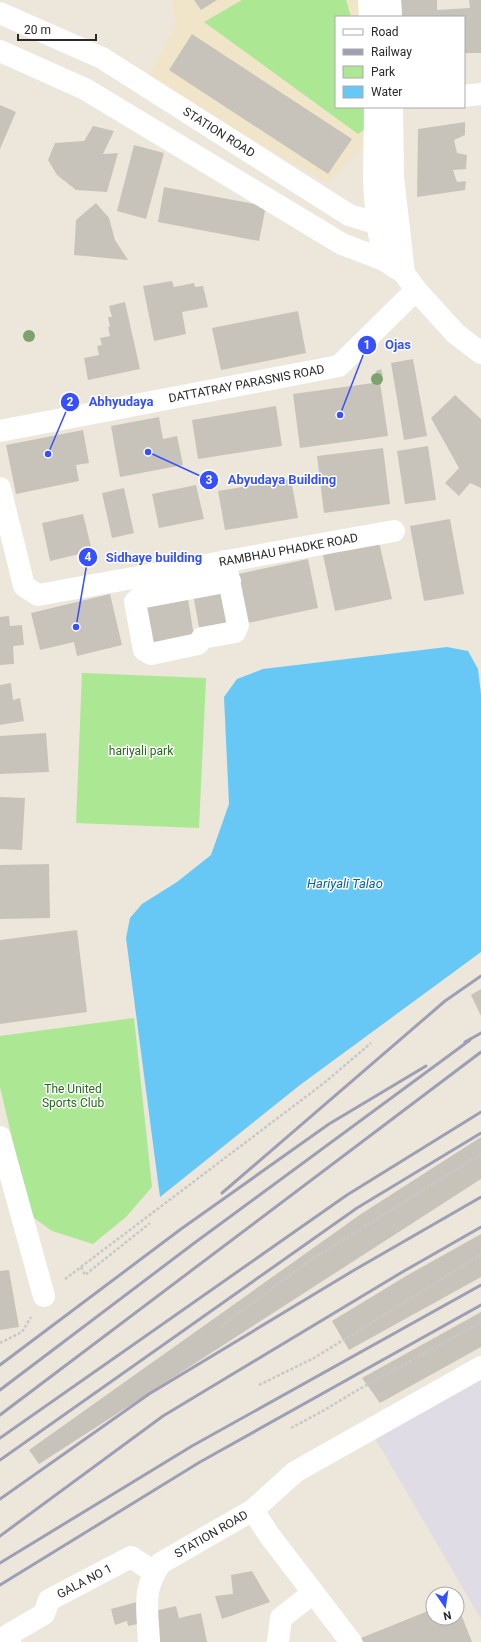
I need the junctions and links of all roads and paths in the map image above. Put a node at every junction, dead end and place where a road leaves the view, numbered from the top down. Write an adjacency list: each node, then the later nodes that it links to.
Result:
1 (369, 0): 4 (street)
2 (390, 0): 5 (street)
3 (0, 13): 11 (street, STATION ROAD)
4 (370, 16)
5 (391, 16)
6 (0, 51): 13 (street)
7 (481, 94): 8 (street)
8 (465, 96)
9 (375, 108): 11 (street)
10 (392, 108): 12 (street)
11 (377, 223): 12 (street, STATION ROAD); 13 (street)
12 (398, 230): 14 (street)
13 (384, 260): 14 (street)
14 (410, 282): 15 (street); 16 (street, DATTATRAY PARASNIS ROAD)
15 (481, 353)
16 (0, 431)
17 (0, 488): 20 (street, RAMBHAU PHADKE ROAD)
18 (394, 531): 19 (street, RAMBHAU PHADKE ROAD)
19 (228, 571): 20 (street, RAMBHAU PHADKE ROAD); 20 (street)
20 (176, 581)
21 (372, 1043): 26 (path)
22 (0, 1137): 27 (street)
23 (481, 1154): 29 (path)
24 (150, 1223): 26 (path)
25 (481, 1255): 32 (path)
26 (81, 1267): 27 (path)
27 (44, 1296): 30 (path)
28 (481, 1322): 33 (path)
29 (220, 1326)
30 (0, 1343)
31 (481, 1367): 34 (street)
32 (259, 1385)
33 (291, 1428)
34 (253, 1510): 35 (street, STATION ROAD); 36 (street, STATION ROAD)
35 (154, 1572): 37 (street, GALA NO 1); 38 (street, STATION ROAD)
36 (313, 1592): 39 (street); 40 (street, STATION ROAD)
37 (10, 1642)
38 (149, 1642)
39 (278, 1642)
40 (351, 1642)

